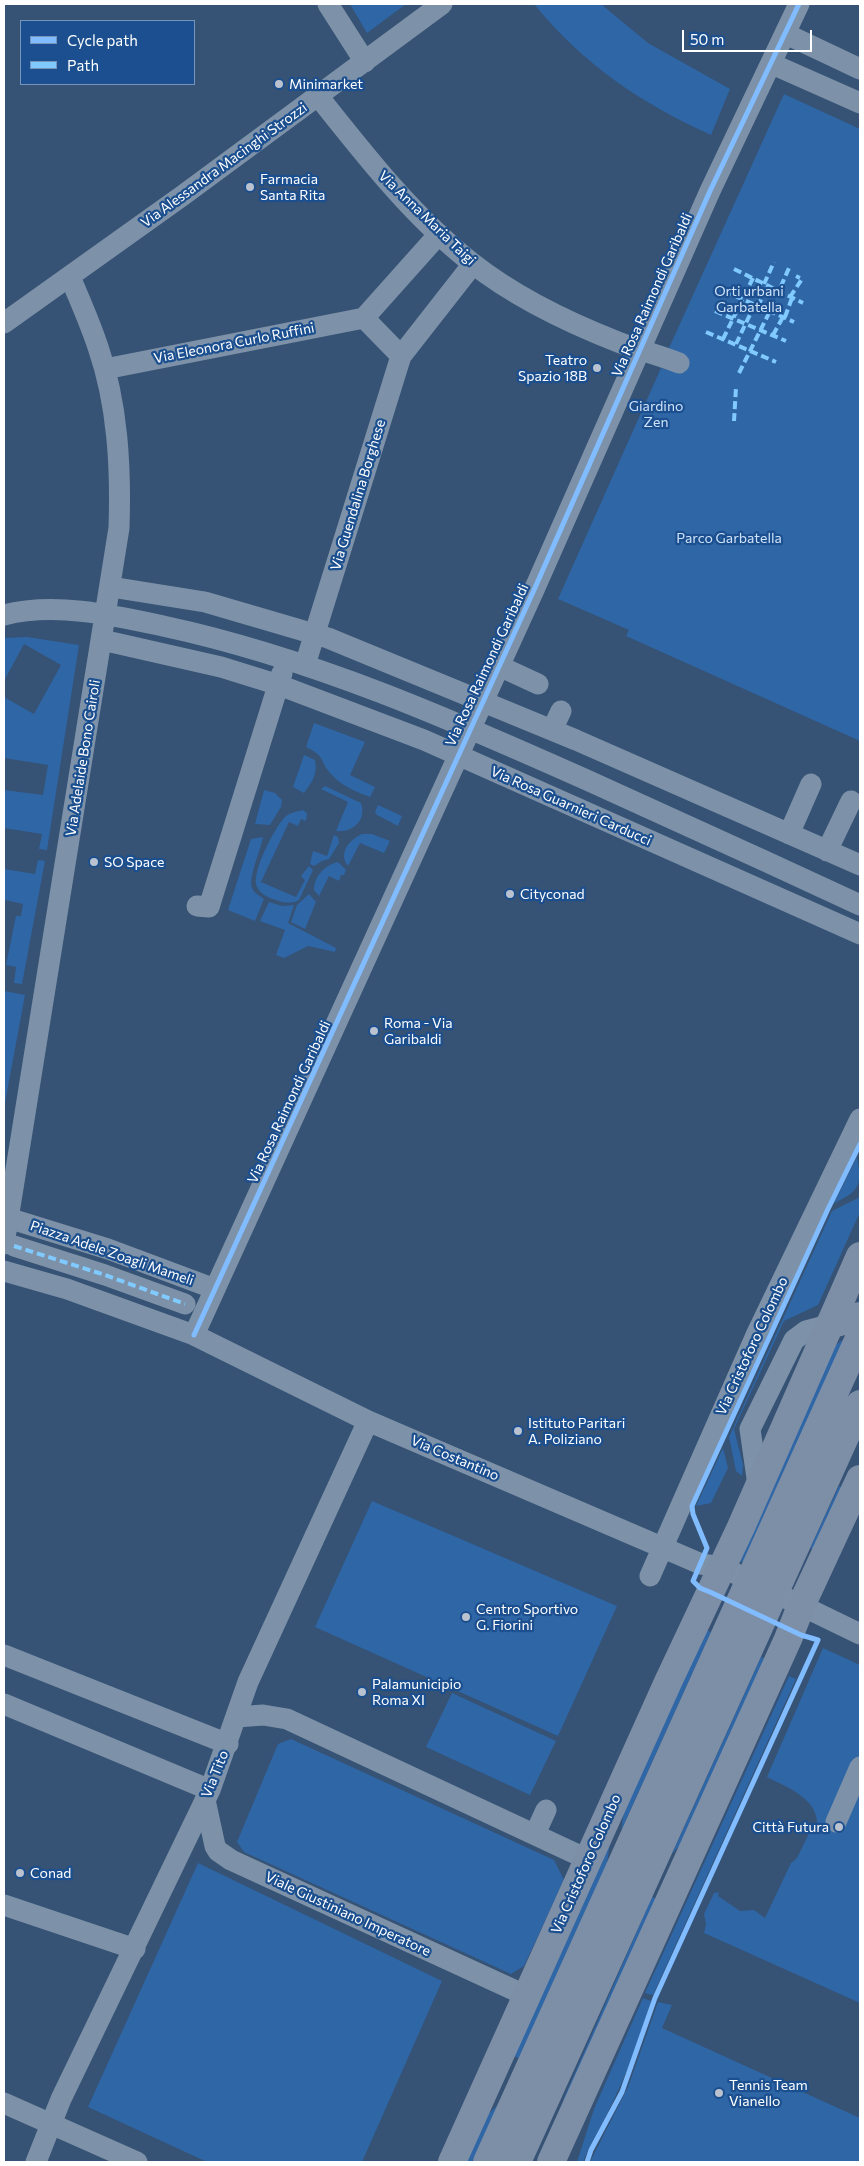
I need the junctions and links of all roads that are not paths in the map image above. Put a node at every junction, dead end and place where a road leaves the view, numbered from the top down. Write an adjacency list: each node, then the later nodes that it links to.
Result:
1 (328, 4): 6 (street)
2 (442, 4): 6 (street, Via Alessandra Macinghi Strozzi)
3 (799, 4): 4 (street, Via Rosa Raimondi Garibaldi)
4 (786, 34): 5 (street); 7 (street, Via Rosa Raimondi Garibaldi)
5 (810, 45): 8 (street); 9 (street)
6 (365, 62): 10 (street, Via Alessandra Macinghi Strozzi)
7 (772, 64): 9 (street); 17 (street, Via Rosa Raimondi Garibaldi)
8 (860, 69)
9 (798, 74): 11 (street)
10 (318, 96): 12 (street, Via Anna Maria Taigi); 14 (street, Via Alessandra Macinghi Strozzi)
11 (860, 103)
12 (439, 234): 13 (street, Via Anna Maria Taigi); 15 (street)
13 (473, 264): 17 (street, Via Anna Maria Taigi); 18 (street)
14 (70, 276): 16 (street, Via Alessandra Macinghi Strozzi); 20 (street, Via Adelaide Bono Cairoli)
15 (364, 318): 18 (street); 20 (street, Via Eleonora Curlo Ruffini)
16 (4, 323)
17 (640, 350): 19 (street, Via Anna Maria Taigi); 27 (street, Via Rosa Raimondi Garibaldi)
18 (402, 356): 24 (street, Via Guendalina Borghese)
19 (679, 363)
20 (105, 369): 21 (street, Via Adelaide Bono Cairoli)
21 (111, 587): 23 (street, Via Adelaide Bono Cairoli); 24 (street)
22 (4, 615): 23 (street)
23 (106, 615): 25 (street, Via Adelaide Bono Cairoli); 26 (street)
24 (314, 634): 26 (street); 30 (street)
25 (102, 640): 29 (street, Via Rosa Guarnieri Carducci); 45 (street, Via Adelaide Bono Cairoli)
26 (296, 662): 29 (street); 31 (street)
27 (499, 666): 28 (street); 30 (street, Via Rosa Raimondi Garibaldi)
28 (538, 684)
29 (279, 685): 33 (street, Via Rosa Guarnieri Carducci); 42 (street)
30 (483, 701): 31 (street, Via Rosa Raimondi Garibaldi); 32 (street)
31 (470, 728): 33 (street, Via Rosa Raimondi Garibaldi); 34 (street)
32 (576, 740): 34 (street); 37 (street)
33 (458, 755): 43 (street, Via Rosa Guarnieri Carducci); 49 (street, Via Rosa Raimondi Garibaldi)
34 (562, 769): 40 (street)
35 (811, 784): 37 (street)
36 (851, 801): 38 (street)
37 (789, 834): 38 (street)
38 (819, 847): 39 (street); 40 (street)
39 (860, 865)
40 (798, 876): 41 (street)
41 (860, 905)
42 (197, 906)
43 (860, 934)
44 (860, 1119): 60 (street, Via Cristoforo Colombo)
45 (8, 1218): 46 (street, Via Adelaide Bono Cairoli); 49 (street, Piazza Adele Zoagli Mameli)
46 (9, 1245): 50 (street, Piazza Adele Zoagli Mameli)
47 (860, 1256): 52 (main road, Via Cristoforo Colombo)
48 (4, 1271): 53 (street)
49 (215, 1289): 53 (street, Via Rosa Raimondi Garibaldi)
50 (185, 1304)
51 (860, 1316): 52 (main road)
52 (829, 1325): 61 (main road, Via Cristoforo Colombo)
53 (194, 1335): 56 (street, Via Costantino)
54 (860, 1336): 63 (main road)
55 (860, 1404): 58 (main road)
56 (368, 1421): 60 (street, Via Costantino); 69 (street, Via Tito)
57 (860, 1447): 58 (main road)
58 (831, 1467): 64 (main road)
59 (860, 1479): 65 (main road)
60 (662, 1546): 61 (street, Via Costantino); 62 (street, Via Cristoforo Colombo)
61 (722, 1567): 63 (street); 73 (main road, Via Cristoforo Colombo)
62 (650, 1576)
63 (750, 1581): 64 (street); 79 (main road)
64 (775, 1593): 65 (street); 80 (main road)
65 (801, 1606): 66 (street); 77 (main road)
66 (860, 1634)
67 (4, 1655): 70 (street)
68 (4, 1704): 72 (street)
69 (237, 1717): 70 (street, Via Tito); 76 (street)
70 (228, 1744): 72 (street, Via Tito)
71 (860, 1767): 75 (street)
72 (207, 1795): 82 (street, Via Tito); 83 (street, Viale Giustiniano Imperatore)
73 (616, 1798): 78 (main road, Via Cristoforo Colombo); 79 (main road)
74 (546, 1810): 76 (street)
75 (836, 1822)
76 (535, 1834): 78 (street)
77 (697, 1838): 80 (main road); 94 (main road)
78 (589, 1860): 83 (main road, Via Cristoforo Colombo)
79 (610, 1887): 84 (main road)
80 (638, 1894): 85 (main road)
81 (4, 1905): 82 (street)
82 (135, 1949): 88 (street, Via Tito)
83 (527, 1996): 87 (main road, Via Cristoforo Colombo)
84 (527, 2073): 87 (main road); 92 (main road)
85 (555, 2078): 93 (main road); 94 (main road)
86 (4, 2103): 88 (street)
87 (476, 2112): 91 (main road, Via Cristoforo Colombo)
88 (50, 2123): 89 (street, Via Tito); 90 (street)
89 (36, 2162)
90 (137, 2162)
91 (452, 2162)
92 (487, 2162)
93 (517, 2162)
94 (551, 2162)

